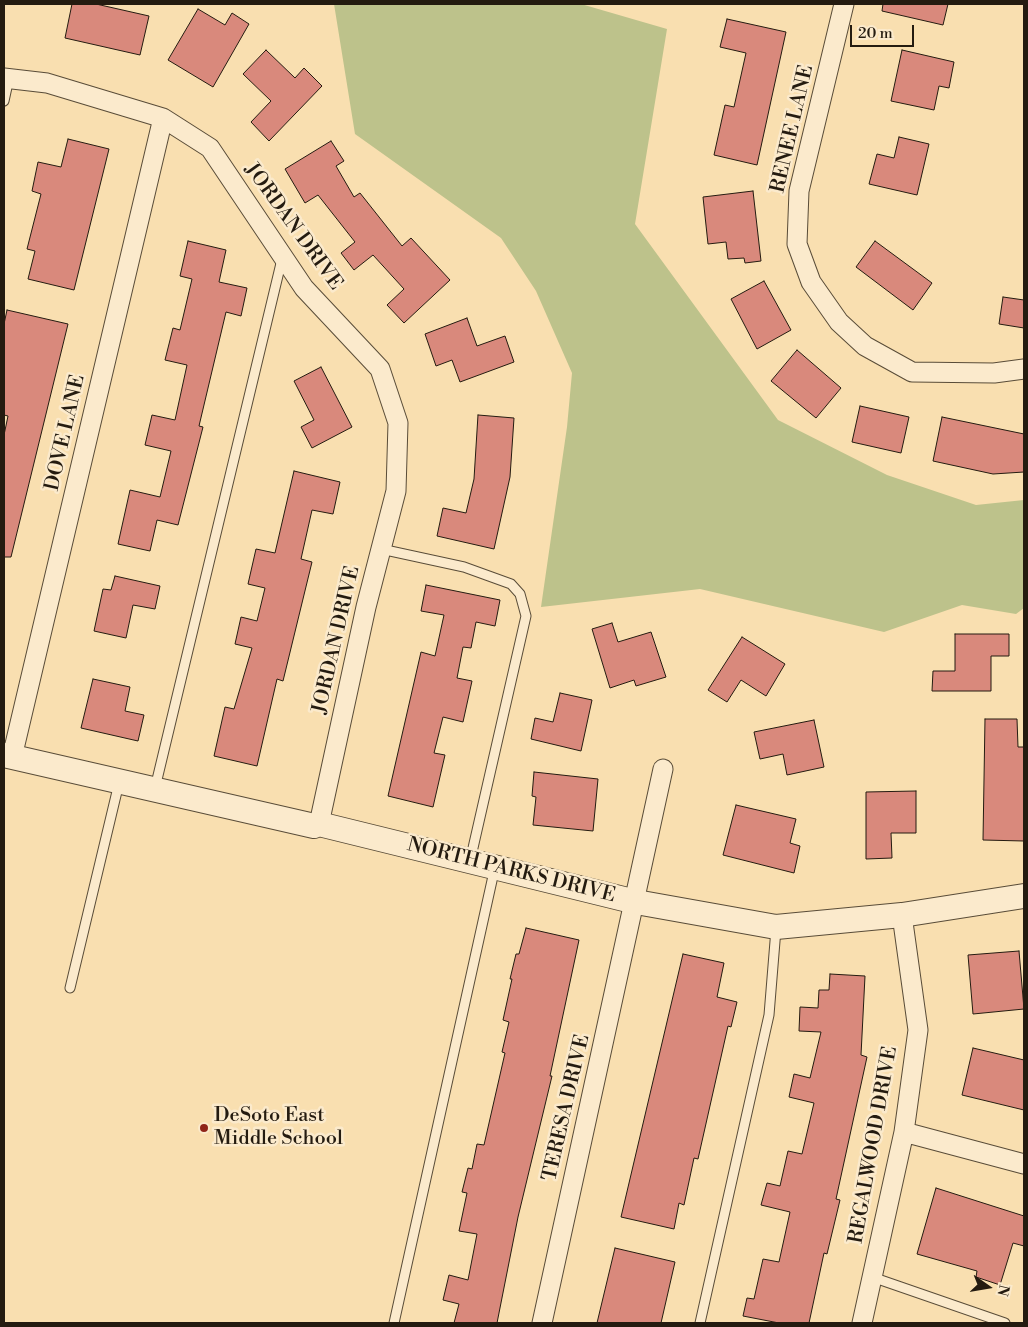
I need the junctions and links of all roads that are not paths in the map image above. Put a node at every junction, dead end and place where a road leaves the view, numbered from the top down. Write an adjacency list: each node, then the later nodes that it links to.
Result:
1 (844, 4): 6 (street, RENEE LANE)
2 (6, 78): 3 (lane); 4 (street, JORDAN DRIVE)
3 (4, 101)
4 (163, 118): 5 (street, JORDAN DRIVE); 8 (street, DOVE LANE)
5 (283, 256): 7 (street, JORDAN DRIVE); 11 (lane)
6 (1024, 369)
7 (381, 549): 12 (street, JORDAN DRIVE); 13 (lane)
8 (8, 756): 10 (street, NORTH PARKS DRIVE)
9 (663, 769): 16 (street, TERESA DRIVE)
10 (119, 783): 11 (street, NORTH PARKS DRIVE); 19 (lane)
11 (154, 791): 12 (street, NORTH PARKS DRIVE)
12 (319, 824): 13 (street, NORTH PARKS DRIVE)
13 (470, 861): 14 (street, NORTH PARKS DRIVE)
14 (495, 867): 16 (street, NORTH PARKS DRIVE); 23 (lane)
15 (1024, 896): 17 (street, NORTH PARKS DRIVE)
16 (636, 902): 18 (street, NORTH PARKS DRIVE); 24 (street, TERESA DRIVE)
17 (902, 914): 18 (street, NORTH PARKS DRIVE); 20 (street, REGALWOOD DRIVE)
18 (776, 927): 25 (lane)
19 (70, 988)
20 (904, 1132): 21 (street); 22 (street, REGALWOOD DRIVE)
21 (1024, 1164)
22 (872, 1276): 26 (street, REGALWOOD DRIVE); 27 (lane)
23 (394, 1323)
24 (542, 1323)
25 (700, 1323)
26 (862, 1323)
27 (1005, 1323)

